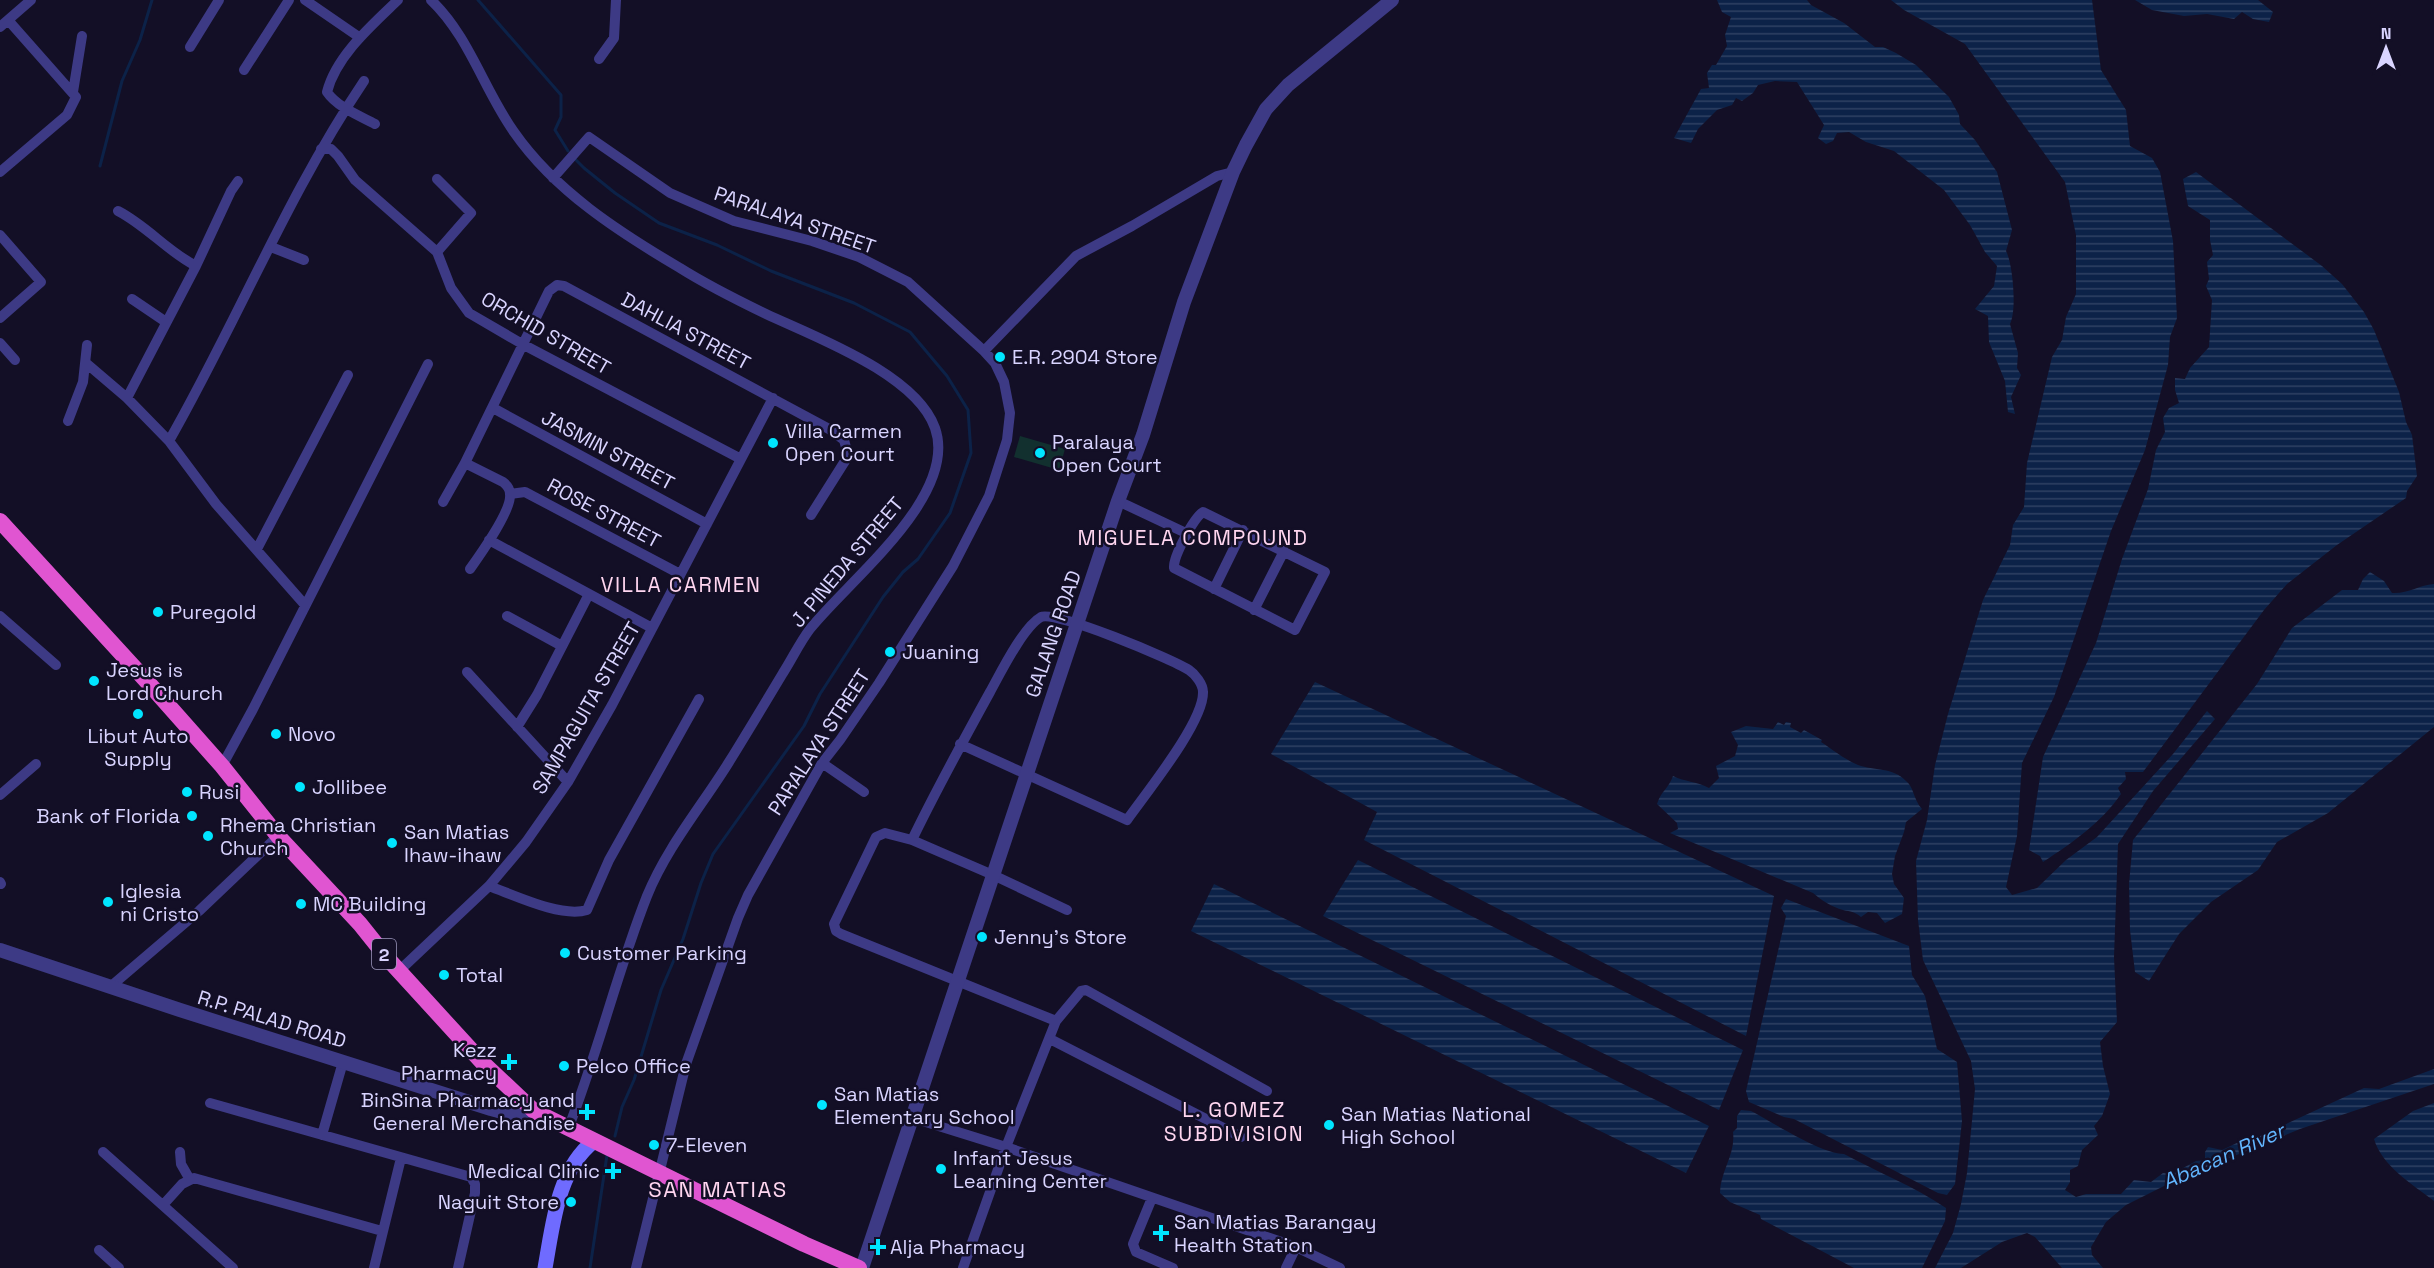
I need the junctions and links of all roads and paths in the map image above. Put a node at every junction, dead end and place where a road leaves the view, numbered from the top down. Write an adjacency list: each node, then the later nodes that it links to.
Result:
1 (30, 0): 9 (street)
2 (219, 0): 12 (street)
3 (305, 0): 11 (street)
4 (398, 0): 11 (street)
5 (431, 0): 22 (street, J. PINEDA STREET)
6 (616, 0): 13 (street)
7 (1392, 0): 21 (street, GALANG ROAD)
8 (284, 2): 14 (street)
9 (4, 23): 16 (street)
10 (82, 36): 16 (street)
11 (359, 37): 17 (street)
12 (190, 47)
13 (599, 59)
14 (244, 70)
15 (364, 81): 17 (street)
16 (73, 92): 20 (street)
17 (346, 108): 18 (street); 19 (street)
18 (375, 124)
19 (321, 148): 27 (street); 28 (street, ORCHID STREET)
20 (0, 172)
21 (1233, 172): 37 (street); 50 (street, GALANG ROAD)
22 (553, 178): 37 (street, PARALAYA STREET); 99 (street, J. PINEDA STREET)
23 (437, 179): 28 (street)
24 (238, 181): 30 (street)
25 (118, 210): 30 (street)
26 (0, 235): 32 (street)
27 (271, 247): 29 (street); 46 (street)
28 (437, 252): 36 (street, ORCHID STREET)
29 (304, 260)
30 (196, 266): 33 (street)
31 (132, 299): 33 (street)
32 (0, 318)
33 (166, 322): 42 (street)
34 (0, 343): 38 (street)
35 (87, 345): 39 (street)
36 (524, 345): 43 (street, DAHLIA STREET); 44 (street, DAHLIA STREET); 47 (street, ORCHID STREET)
37 (984, 351): 76 (street, PARALAYA STREET)
38 (15, 360)
39 (86, 363): 42 (street); 45 (street)
40 (428, 364): 64 (street)
41 (348, 375): 58 (street)
42 (127, 398): 46 (street)
43 (773, 398): 47 (street, SAMPAGUITA STREET); 52 (street, DAHLIA STREET)
44 (493, 408): 48 (street, DAHLIA STREET); 54 (street, JASMIN STREET)
45 (68, 421)
46 (170, 441): 58 (street)
47 (741, 459): 54 (street, SAMPAGUITA STREET)
48 (465, 463): 49 (street); 51 (street, DAHLIA STREET)
49 (510, 494): 57 (street); 61 (street, ROSE STREET)
50 (1118, 501): 56 (street); 68 (street, GALANG ROAD)
51 (443, 502)
52 (811, 515)
53 (0, 522): 78 (highway, 2)
54 (707, 524): 61 (street, SAMPAGUITA STREET)
55 (1243, 531): 56 (street); 59 (street); 62 (street)
56 (1188, 534): 62 (street)
57 (489, 540): 60 (street); 63 (street)
58 (257, 549): 64 (street)
59 (1284, 551): 65 (street); 65 (street)
60 (470, 569)
61 (680, 574): 69 (street, SAMPAGUITA STREET)
62 (1214, 589): 65 (street)
63 (589, 594): 69 (street); 70 (street)
64 (305, 605): 78 (street)
65 (1254, 610)
66 (0, 616): 71 (street)
67 (507, 616): 70 (street)
68 (1078, 623): 75 (street); 79 (street, GALANG ROAD); 79 (street)
69 (652, 628): 80 (street, SAMPAGUITA STREET)
70 (562, 646): 74 (street)
71 (56, 665)
72 (468, 672): 74 (street)
73 (699, 699): 86 (street)
74 (517, 728): 80 (street)
75 (960, 744): 79 (street); 84 (street)
76 (822, 763): 81 (street); 108 (street, PARALAYA STREET)
77 (36, 764): 82 (street)
78 (222, 766): 83 (highway, 2)
79 (1027, 775): 85 (street, GALANG ROAD)
80 (568, 782): 86 (street, SAMPAGUITA STREET)
81 (864, 792)
82 (0, 795)
83 (278, 836): 89 (highway, 2); 91 (street)
84 (912, 840): 85 (street); 90 (street)
85 (993, 875): 87 (street); 90 (street, GALANG ROAD)
86 (489, 886): 89 (street, SAMPAGUITA STREET)
87 (1067, 910)
88 (0, 950): 91 (street, R.P. PALAD ROAD)
89 (399, 971): 97 (highway, 2)
90 (958, 983): 92 (street); 98 (street, GALANG ROAD)
91 (110, 987): 94 (street, R.P. PALAD ROAD)
92 (1056, 1021): 93 (street); 95 (street)
93 (1050, 1039): 101 (street); 103 (street)
94 (343, 1062): 97 (street, R.P. PALAD ROAD); 100 (street)
95 (1267, 1091)
96 (210, 1103): 100 (street)
97 (534, 1112): 99 (highway, 2)
98 (913, 1118): 103 (street); 121 (street, GALANG ROAD)
99 (570, 1130): 102 (highway, 2); 107 (main road)
100 (322, 1135): 106 (street)
101 (1241, 1137)
102 (594, 1141): 107 (main road); 108 (highway, 2)
103 (1006, 1147): 110 (street); 122 (street)
104 (103, 1152): 111 (street)
105 (180, 1152): 109 (street)
106 (401, 1158): 112 (street); 118 (street)
107 (569, 1171): 119 (main road)
108 (660, 1174): 120 (street, PARALAYA STREET); 121 (highway, 2)
109 (189, 1178): 111 (street); 112 (street)
110 (1152, 1198): 113 (street); 123 (street)
111 (163, 1204): 116 (street)
112 (382, 1231): 117 (street)
113 (1296, 1247): 124 (street); 125 (street)
114 (99, 1250): 115 (street)
115 (119, 1268)
116 (233, 1268)
117 (374, 1268)
118 (458, 1268)
119 (545, 1268)
120 (636, 1268)
121 (860, 1268)
122 (963, 1268)
123 (1173, 1268)
124 (1286, 1268)
125 (1340, 1268)

